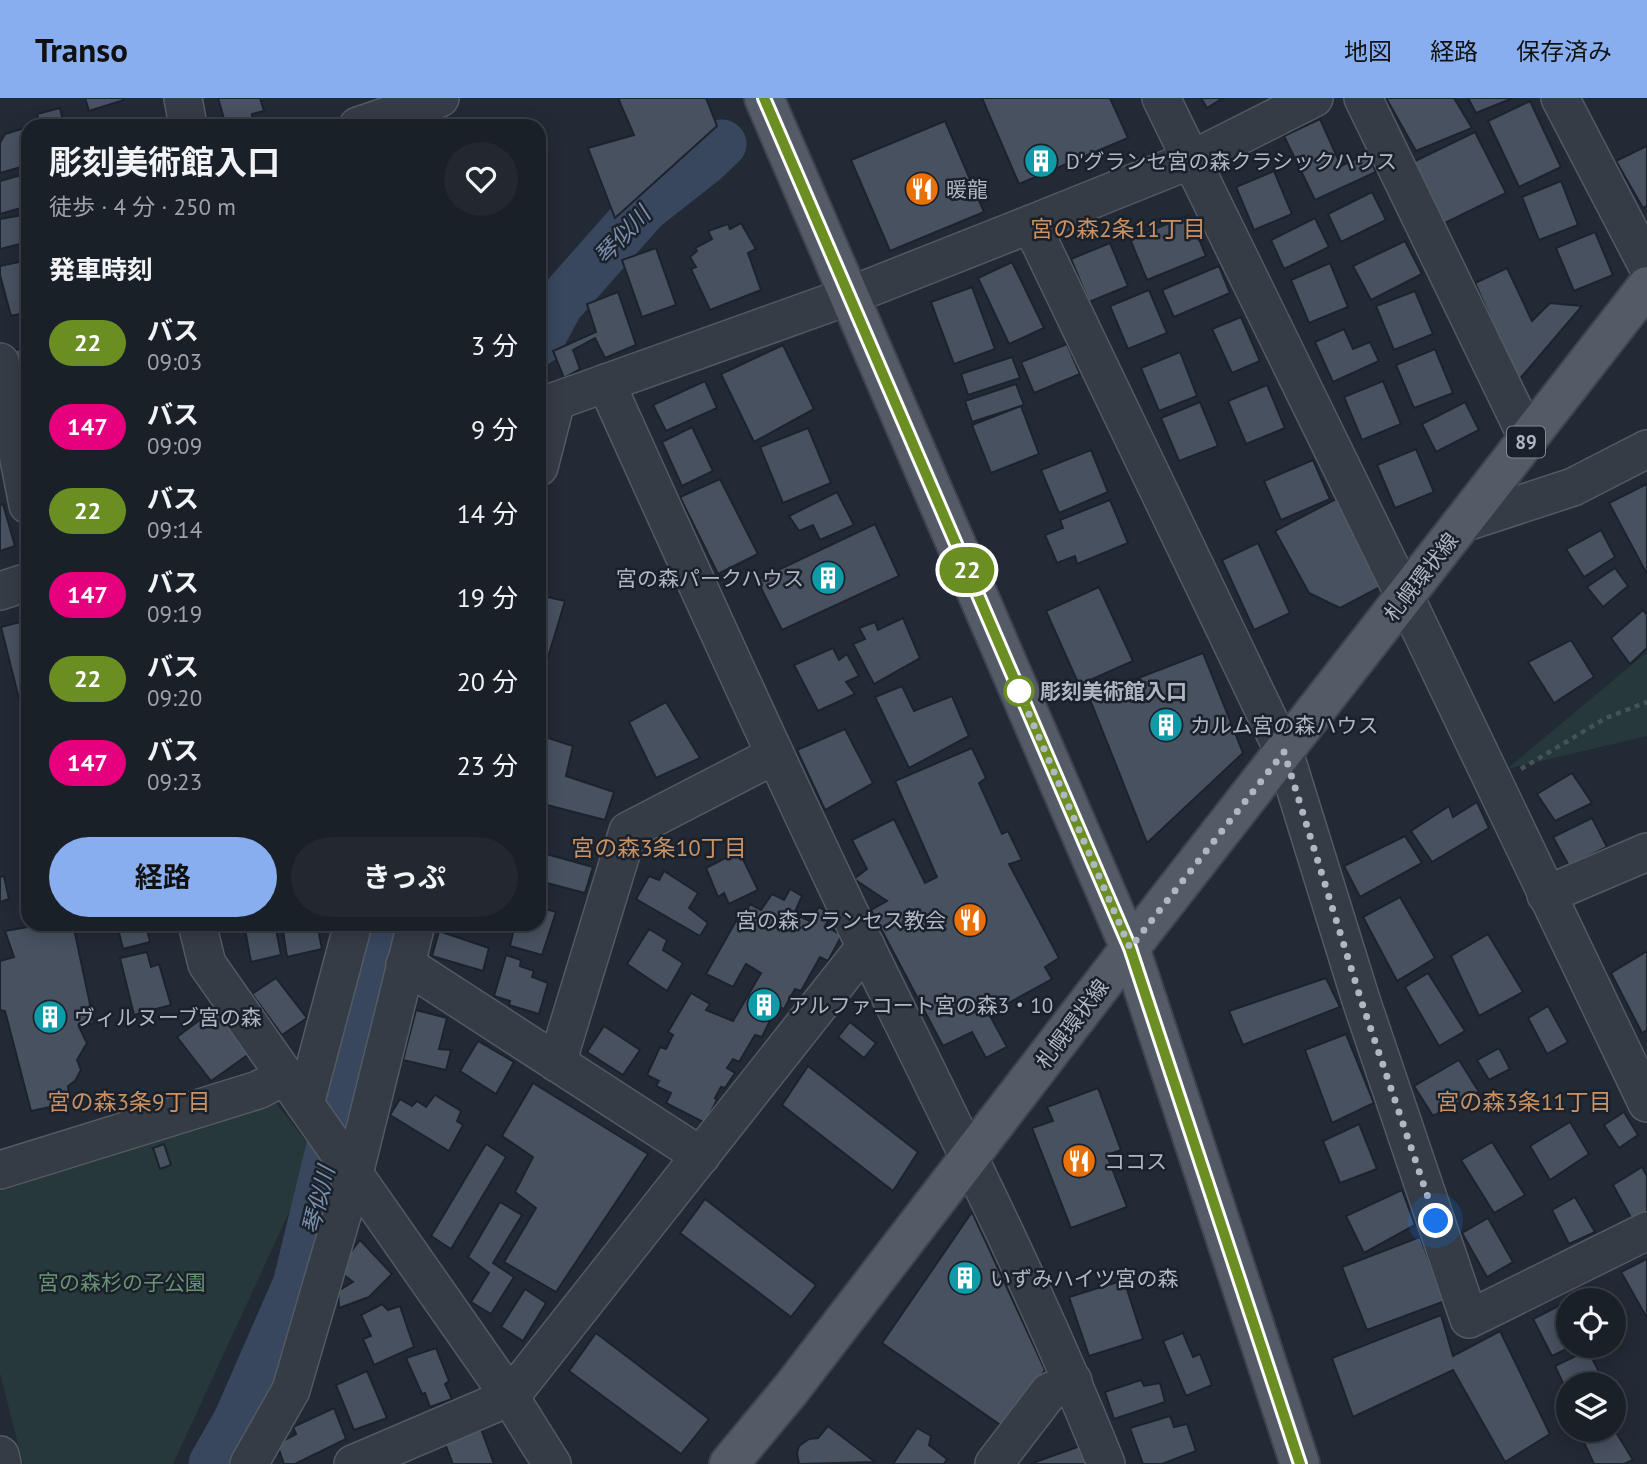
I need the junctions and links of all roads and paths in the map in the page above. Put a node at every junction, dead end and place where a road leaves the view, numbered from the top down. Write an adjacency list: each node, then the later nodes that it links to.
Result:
1 (183, 98): 8 (street)
2 (440, 98): 9 (street)
3 (764, 98): 14 (main road)
4 (1161, 98): 10 (street)
5 (1314, 98): 10 (street)
6 (1363, 98): 18 (street)
7 (1560, 98): 12 (street)
8 (187, 119)
9 (378, 119)
10 (1193, 159): 11 (street); 24 (street)
11 (1031, 224): 14 (street); 26 (street)
12 (1647, 265)
13 (1647, 286): 18 (main road, 札幌環状線 / 89)
14 (849, 296): 16 (street); 35 (main road)
15 (0, 362): 20 (street)
16 (606, 383): 17 (street); 27 (street)
17 (547, 404)
18 (1528, 439): 21 (main road, 札幌環状線 / 89)
19 (1647, 449): 21 (street)
20 (21, 469)
21 (1463, 523): 24 (main road, 札幌環状線 / 89)
22 (21, 584): 23 (street)
23 (0, 591)
24 (1405, 597): 26 (main road, 札幌環状線 / 89); 30 (street)
25 (1647, 702): 28 (path)
26 (1284, 752): 35 (main road, 札幌環状線 / 89); 45 (street)
27 (775, 755): 34 (street); 38 (street)
28 (1513, 774)
29 (1647, 852): 30 (street)
30 (1546, 895): 37 (street)
31 (199, 931): 39 (street)
32 (351, 931): 39 (street)
33 (414, 931): 36 (street)
34 (866, 946): 41 (street); 42 (street)
35 (1130, 948): 42 (main road, 札幌環状線 / 89); 56 (main road)
36 (405, 964): 38 (street); 43 (street)
37 (1635, 1048): 40 (street)
38 (557, 1063): 41 (street)
39 (303, 1100): 43 (street); 44 (street)
40 (1647, 1103)
41 (701, 1156): 47 (street)
42 (970, 1158): 46 (street); 53 (main road, 札幌環状線 / 89)
43 (348, 1165): 47 (street); 50 (street)
44 (0, 1170)
45 (1647, 1231)
46 (1073, 1381): 54 (street); 55 (street)
47 (510, 1397): 51 (street); 52 (street)
48 (0, 1455): 49 (street)
49 (2, 1464)
50 (249, 1464)
51 (353, 1464)
52 (552, 1464)
53 (729, 1464)
54 (994, 1464)
55 (1106, 1464)
56 (1300, 1464)

